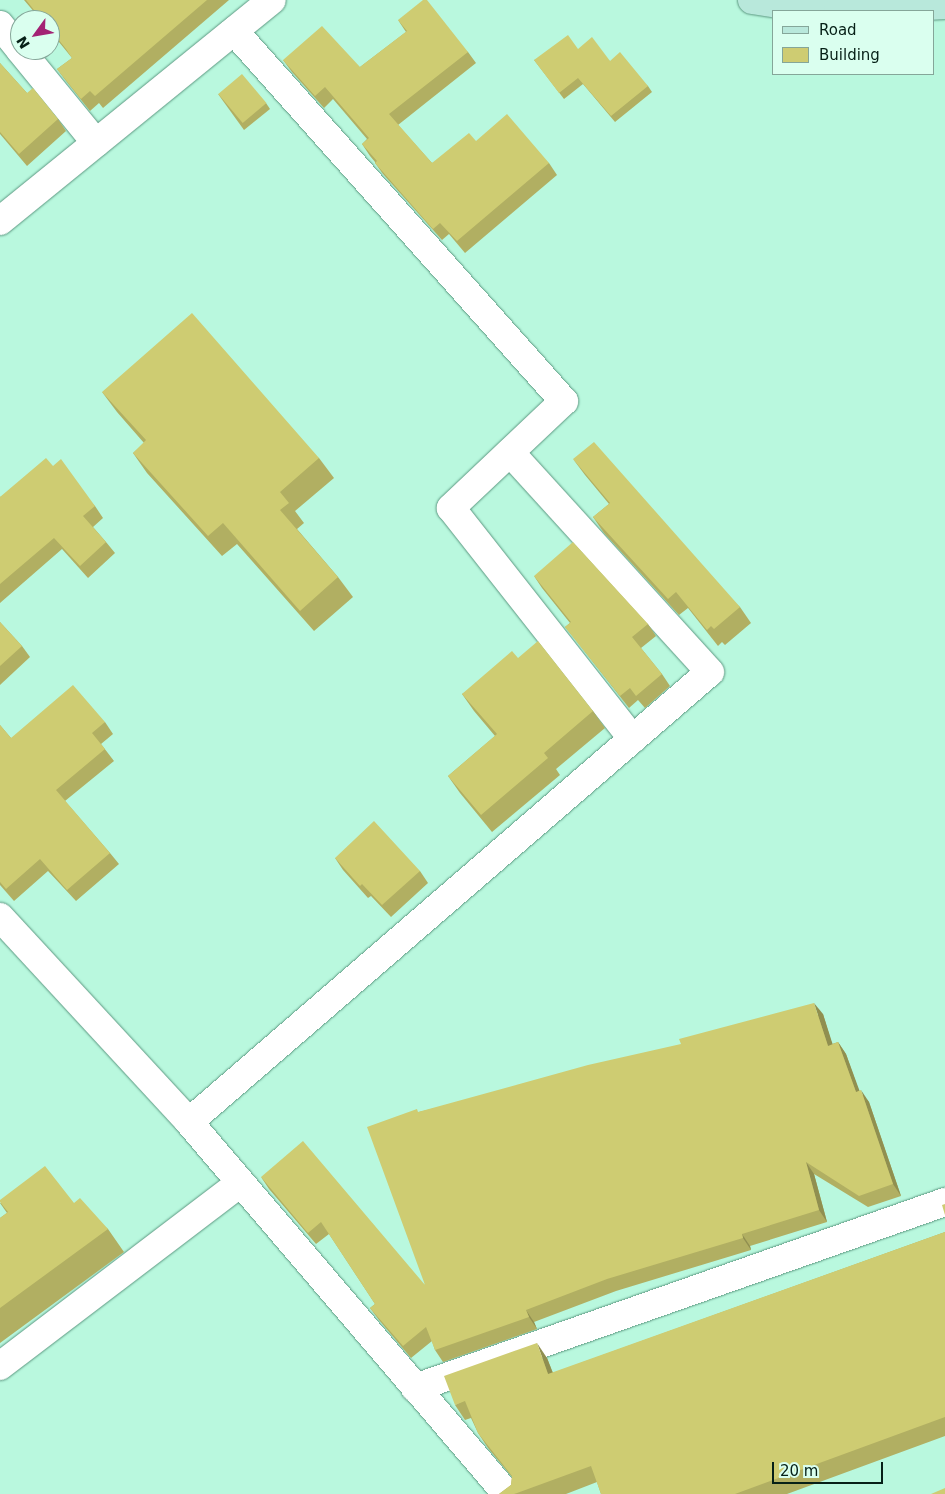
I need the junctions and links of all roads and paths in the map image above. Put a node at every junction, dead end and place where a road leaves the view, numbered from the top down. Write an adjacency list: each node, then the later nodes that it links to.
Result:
1 (272, 0): 7 (street)
2 (752, 0): 4 (street)
3 (945, 5): 5 (street)
4 (818, 10)
5 (856, 10)
6 (0, 25): 8 (street)
7 (234, 31): 10 (street); 12 (street)
8 (10, 38)
9 (28, 60): 10 (street)
10 (96, 144): 11 (street)
11 (0, 221)
12 (510, 452): 13 (street); 13 (street)
13 (633, 739): 15 (street)
14 (0, 917): 15 (street)
15 (189, 1122): 16 (street)
16 (240, 1183): 18 (street); 19 (street)
17 (945, 1202): 19 (street)
18 (0, 1366)
19 (415, 1388): 20 (street)
20 (506, 1494)

